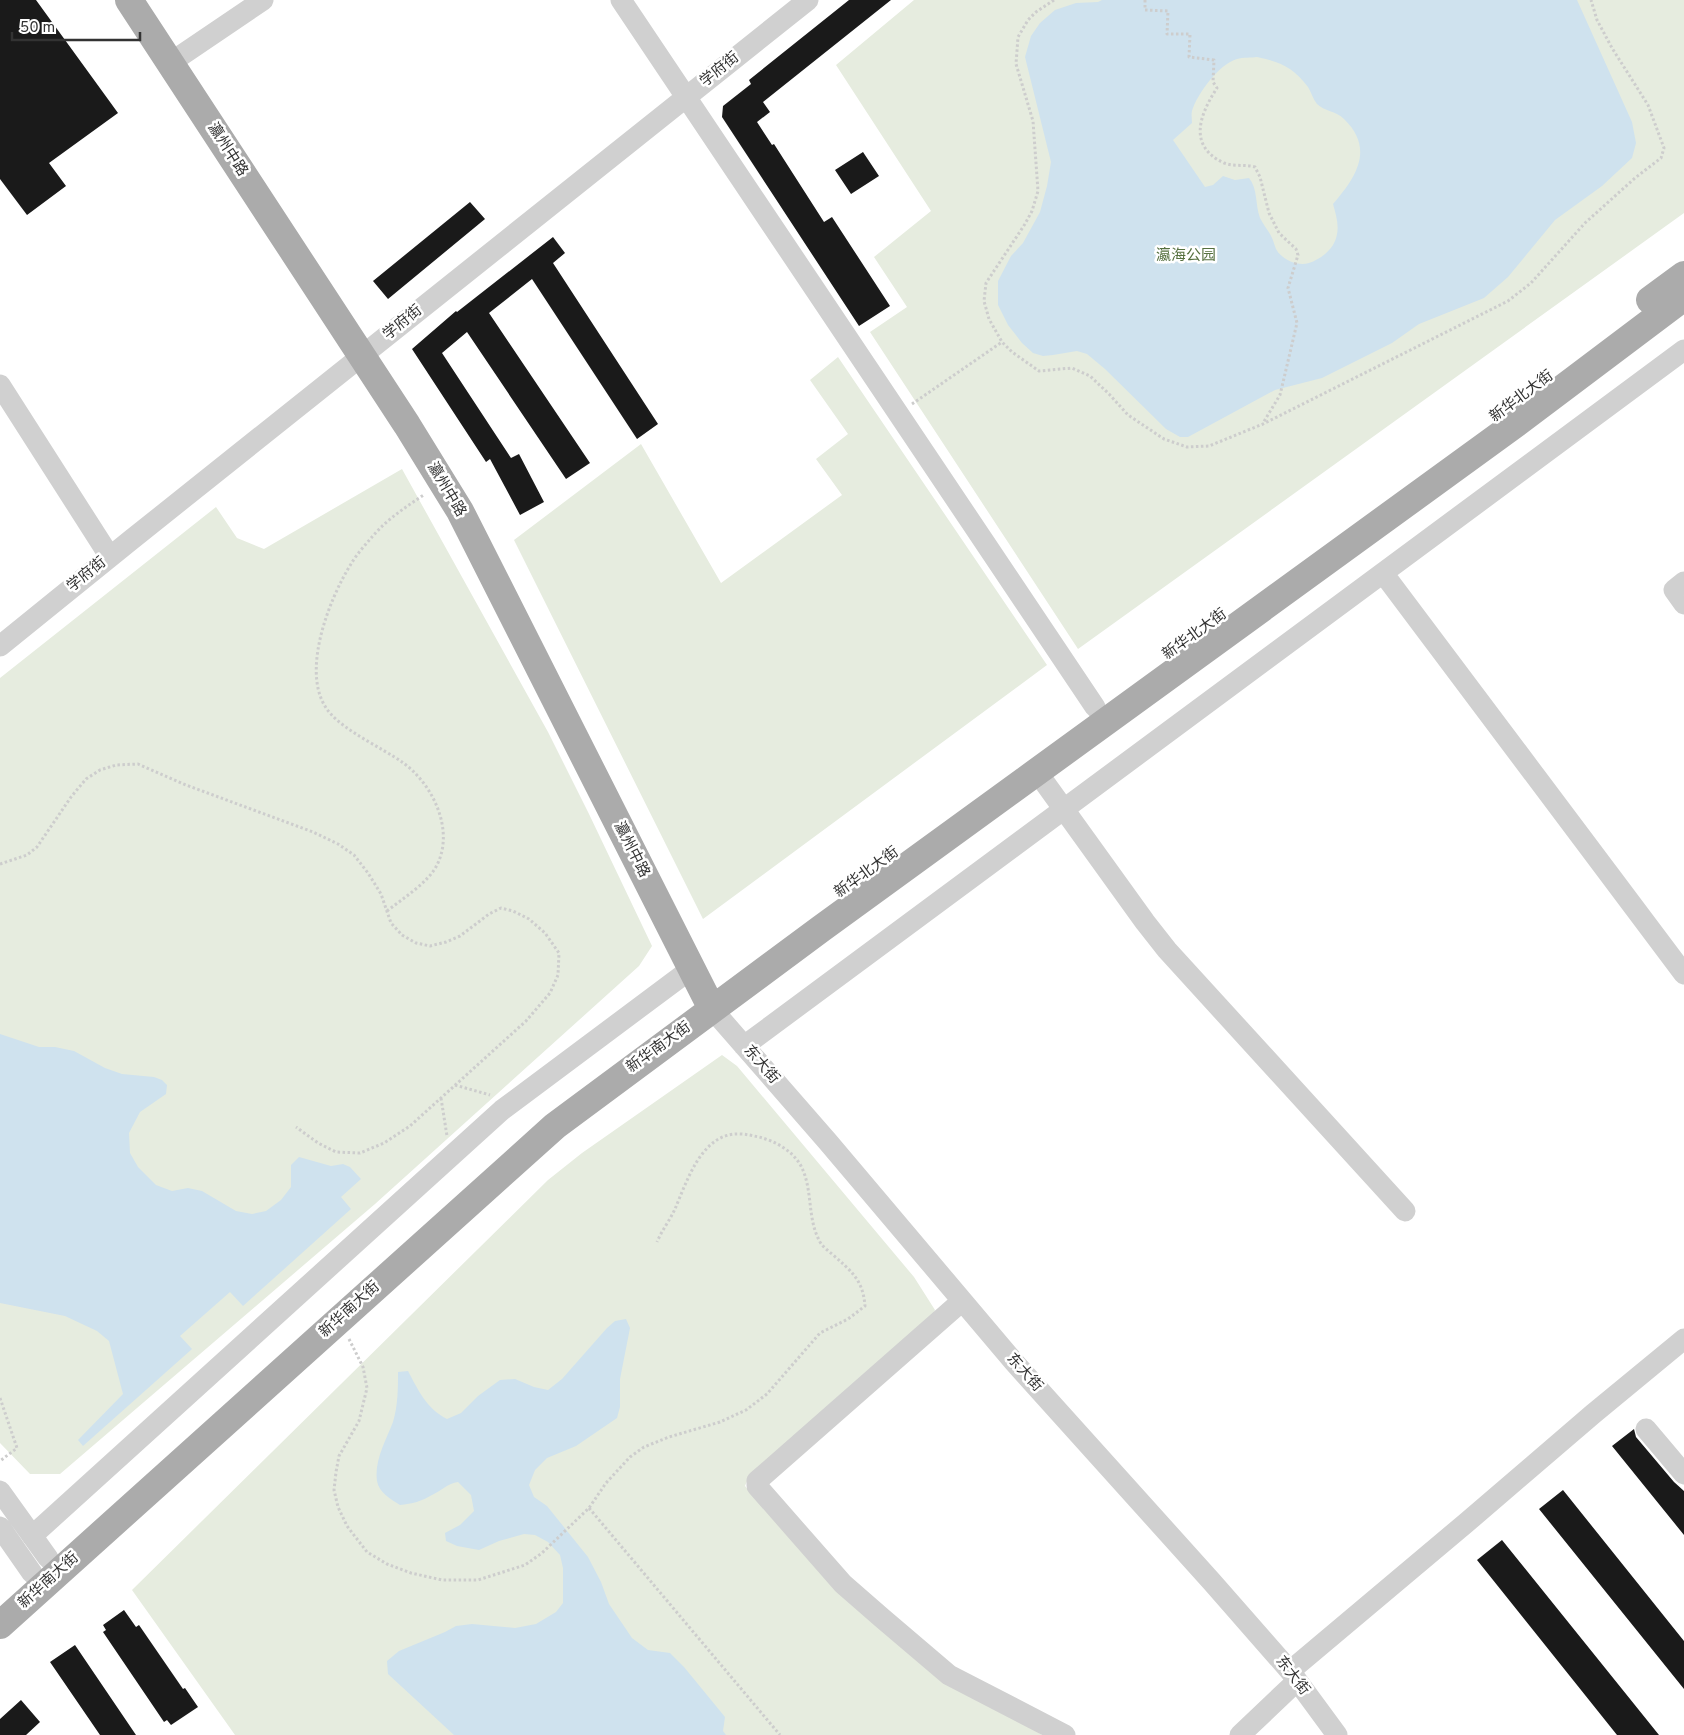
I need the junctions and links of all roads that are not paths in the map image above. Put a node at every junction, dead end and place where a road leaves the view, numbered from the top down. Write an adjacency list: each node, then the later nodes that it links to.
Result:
1 (129, 0): 5 (main road, 瀛州中路)
2 (262, 0): 5 (street)
3 (621, 0): 6 (street)
4 (808, 0): 6 (street, 学府街)
5 (170, 63): 10 (main road, 瀛州中路)
6 (686, 97): 10 (street, 学府街); 17 (street)
7 (1684, 275): 17 (main road, 新华北大街)
8 (1684, 297): 18 (main road, 新华北大街)
9 (1684, 350): 13 (street)
10 (362, 356): 12 (street, 学府街); 20 (main road, 瀛州中路)
11 (0, 385): 12 (street)
12 (110, 557): 16 (street, 学府街)
13 (1382, 573): 19 (street); 21 (street)
14 (1684, 582): 15 (street)
15 (1684, 604)
16 (0, 646)
17 (1095, 708): 22 (main road, 新华北大街)
18 (1037, 772): 19 (street); 22 (main road, 新华北大街)
19 (1064, 809): 23 (street); 24 (street)
20 (692, 969): 22 (main road, 瀛州中路); 31 (street)
21 (1684, 974)
22 (708, 1001): 23 (street, 东大街); 32 (main road, 新华南大街); 34 (main road, 新华南大街)
23 (744, 1046): 25 (street, 东大街)
24 (1405, 1211)
25 (962, 1301): 35 (street, 东大街); 36 (street)
26 (1684, 1340): 35 (street)
27 (1646, 1429): 28 (street)
28 (1684, 1474)
29 (0, 1490): 31 (street)
30 (0, 1527): 32 (street)
31 (32, 1536): 32 (street)
32 (40, 1566): 33 (main road, 新华南大街)
33 (0, 1601)
34 (0, 1625)
35 (1293, 1676): 37 (street); 38 (street, 东大街)
36 (1065, 1735)
37 (1240, 1735)
38 (1337, 1735)

